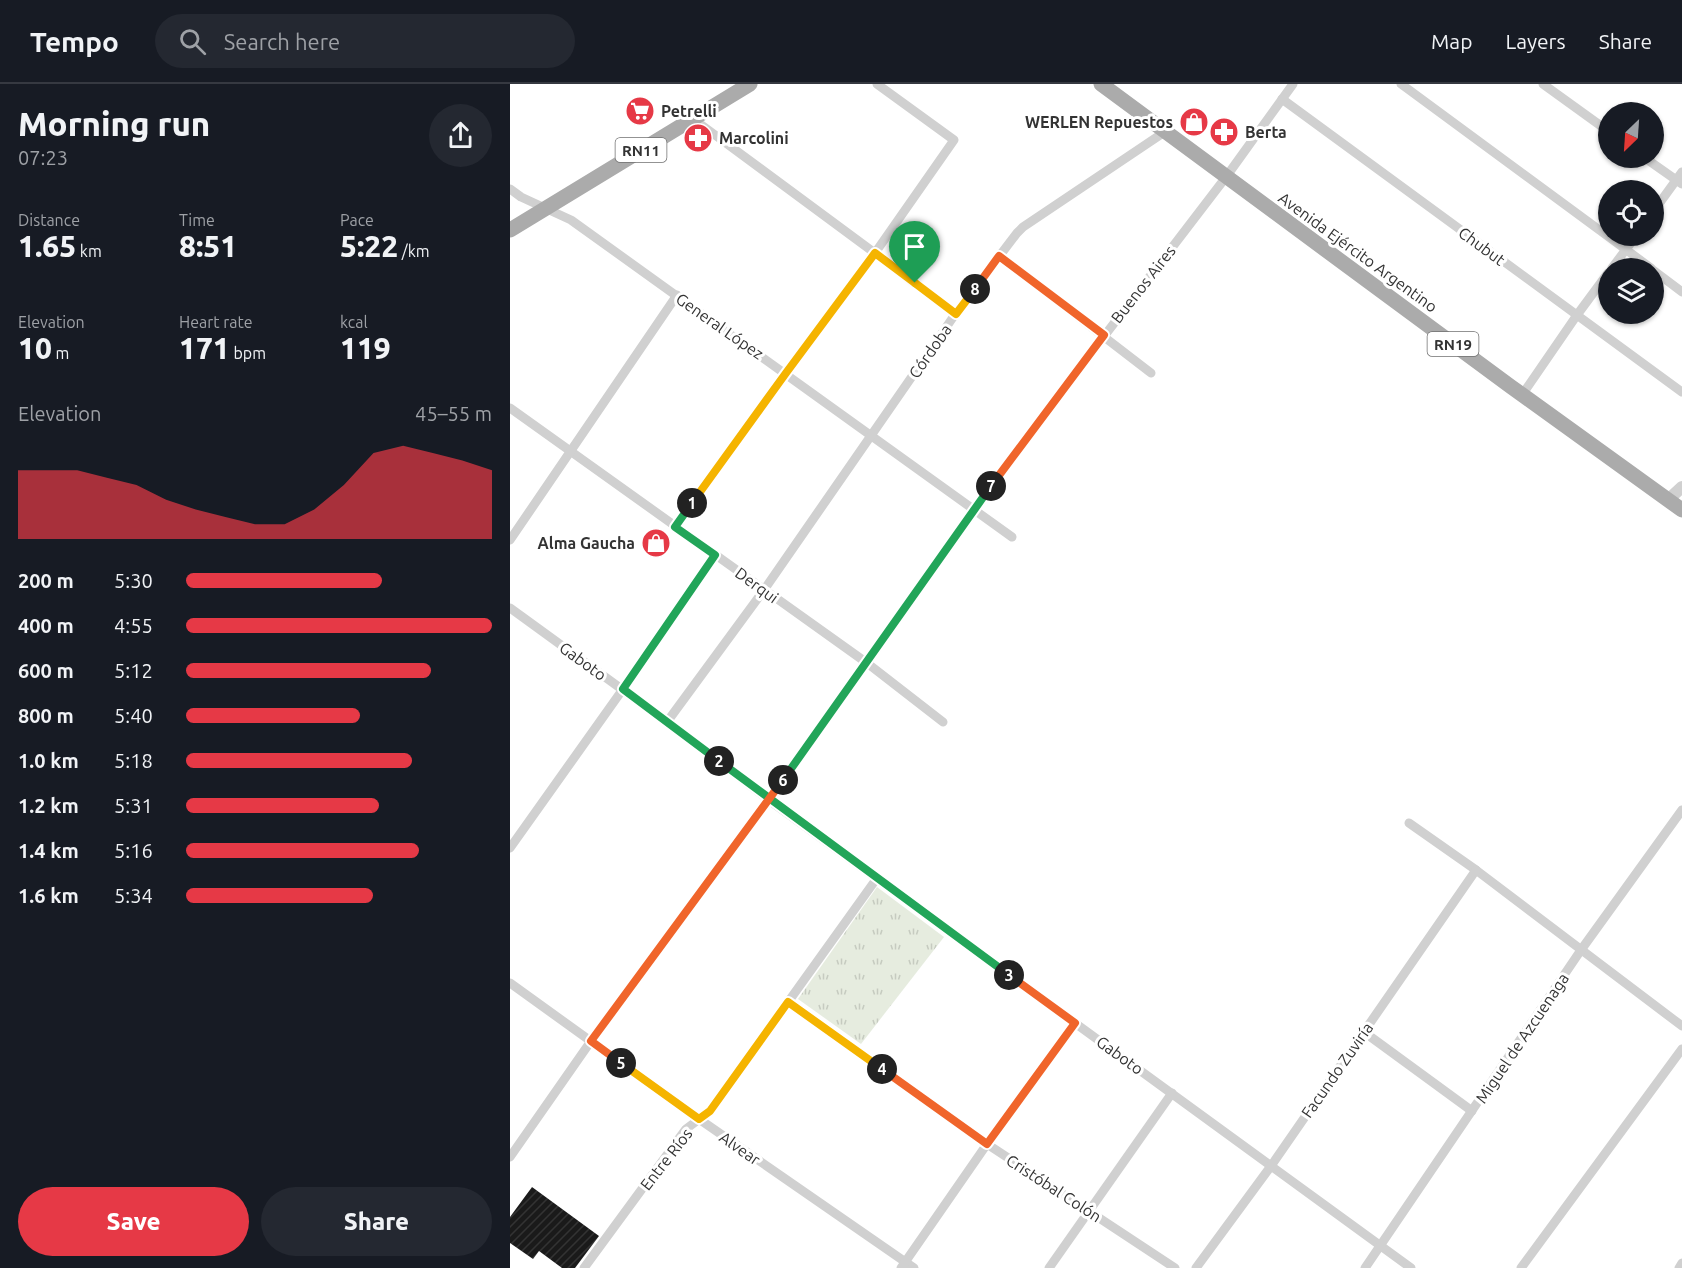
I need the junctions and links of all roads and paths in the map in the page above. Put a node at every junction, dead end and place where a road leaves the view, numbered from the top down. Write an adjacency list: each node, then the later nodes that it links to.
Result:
1 (750, 84): 7 (main road, RN11)
2 (877, 84): 21 (street)
3 (1101, 84): 11 (main road, Avenida Ejército Argentino / RN19)
4 (1293, 84): 8 (street, Buenos Aires)
5 (1401, 84): 20 (street)
6 (1543, 84): 10 (street)
7 (733, 88): 9 (main road, RN11)
8 (1282, 99): 13 (street, Buenos Aires); 30 (street, Chubut)
9 (692, 118): 17 (main road, RN11); 21 (street)
10 (1598, 124)
11 (1166, 131): 13 (main road, Avenida Ejército Argentino / RN19); 22 (street, Córdoba)
12 (1662, 168): 14 (street)
13 (1226, 177): 31 (street, Buenos Aires); 35 (main road, Avenida Ejército Argentino / RN19)
14 (1680, 179): 16 (street)
15 (510, 189): 17 (street, General López)
16 (1664, 199)
17 (547, 208): 18 (main road, RN11); 28 (street, General López)
18 (510, 230)
19 (1629, 246): 20 (street)
20 (1626, 250): 23 (street); 24 (street)
21 (875, 253): 29 (street); 32 (street)
22 (999, 256): 29 (street, Córdoba); 31 (street)
23 (1620, 258)
24 (1637, 258)
25 (1664, 278): 27 (street)
26 (1598, 287): 30 (street)
27 (1682, 292)
28 (677, 295): 32 (street, General López); 38 (street)
29 (956, 314): 37 (street, Córdoba)
30 (1577, 315): 34 (street, Chubut); 35 (street)
31 (1104, 335): 33 (street); 41 (street, Buenos Aires)
32 (786, 373): 37 (street, General López); 43 (street)
33 (1151, 373)
34 (1682, 392)
35 (1522, 395): 40 (main road, Avenida Ejército Argentino / RN19)
36 (510, 408): 38 (street, Derqui)
37 (870, 435): 41 (street, General López); 47 (street, Córdoba)
38 (570, 451): 43 (street, Derqui); 45 (street)
39 (1682, 487): 40 (street)
40 (1668, 500): 42 (main road, Avenida Ejército Argentino / RN19)
41 (974, 510): 44 (street, General López); 49 (street, Buenos Aires)
42 (1682, 510)
43 (675, 527): 46 (street, Derqui)
44 (1012, 537)
45 (510, 540)
46 (715, 555): 47 (street, Derqui); 50 (street)
47 (764, 590): 49 (street, Derqui); 51 (street, Córdoba)
48 (510, 608): 50 (street, Gaboto)
49 (867, 663): 52 (street, Derqui); 53 (street, Buenos Aires)
50 (623, 689): 51 (street, Gaboto); 56 (street)
51 (668, 722): 53 (street, Gaboto)
52 (943, 722)
53 (769, 800): 58 (street, Gaboto); 65 (street, Buenos Aires)
54 (1682, 810): 59 (street, Miguel de Azcuenaga)
55 (1409, 823): 57 (street)
56 (510, 848)
57 (1476, 870): 59 (street); 64 (street, Facundo Zuviría)
58 (877, 878): 61 (street, Entre Ríos); 62 (street, Gaboto)
59 (1581, 950): 63 (street); 68 (street, Miguel de Azcuenaga)
60 (510, 983): 65 (street, Alvear)
61 (788, 1002): 69 (street, Entre Ríos); 70 (street, Cristóbal Colón)
62 (1075, 1023): 67 (street, Gaboto); 70 (street)
63 (1682, 1026)
64 (1364, 1032): 68 (street); 72 (street, Facundo Zuviría)
65 (591, 1041): 69 (street, Alvear); 71 (street, Buenos Aires)
66 (1682, 1049): 83 (street)
67 (1172, 1093): 72 (street, Gaboto); 73 (street)
68 (1472, 1111): 74 (street, Miguel de Azcuenaga)
69 (699, 1119): 76 (street, Alvear); 77 (street, Entre Ríos)
70 (987, 1144): 73 (street, Cristóbal Colón); 76 (street)
71 (510, 1157)
72 (1271, 1166): 74 (street, Gaboto); 80 (street, Facundo Zuviría)
73 (1089, 1211): 78 (street); 79 (street, Cristóbal Colón)
74 (1380, 1246): 81 (street, Miguel de Azcuenaga); 82 (street, Gaboto)
75 (1682, 1263): 84 (street)
76 (907, 1266)
77 (584, 1268)
78 (1049, 1268)
79 (1175, 1268)
80 (1196, 1268)
81 (1365, 1268)
82 (1411, 1268)
83 (1521, 1268)
84 (1678, 1268)

